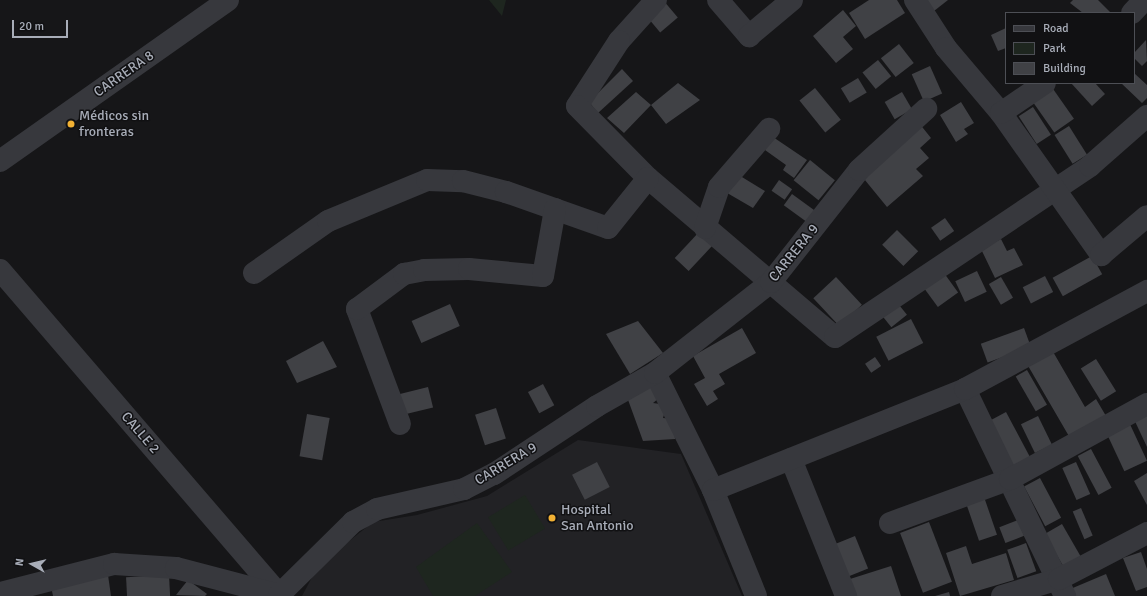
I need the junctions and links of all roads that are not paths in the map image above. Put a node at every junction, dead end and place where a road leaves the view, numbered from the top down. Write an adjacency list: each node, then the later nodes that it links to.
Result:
1 (656, 0): 14 (street)
2 (718, 0): 3 (street)
3 (792, 0)
4 (915, 0): 10 (street)
5 (1144, 0): 7 (street)
6 (223, 2): 13 (street, CARRERA 8)
7 (1133, 12)
8 (1044, 84): 10 (street)
9 (926, 108): 21 (street, CARRERA 9)
10 (1001, 113): 15 (street)
11 (1147, 116): 15 (street)
12 (769, 129): 18 (street)
13 (0, 161)
14 (648, 178): 16 (street); 18 (street)
15 (1054, 190): 17 (street); 21 (street)
16 (555, 209): 20 (street); 26 (street)
17 (1147, 216)
18 (705, 228): 21 (street)
19 (0, 270): 34 (street, CALLE 2)
20 (254, 273)
21 (771, 282): 23 (street, CARRERA 9)
22 (1147, 291): 24 (street)
23 (655, 373): 29 (street); 34 (street, CARRERA 9)
24 (965, 389): 27 (street); 28 (street)
25 (1147, 404): 28 (street)
26 (400, 424)
27 (791, 459): 29 (street); 36 (street)
28 (1010, 479): 30 (street); 32 (street)
29 (713, 490): 35 (street)
30 (890, 522)
31 (1147, 533): 32 (street)
32 (1062, 588): 37 (street)
33 (0, 593): 34 (street)
34 (279, 596)
35 (756, 596)
36 (846, 596)
37 (1002, 596)

